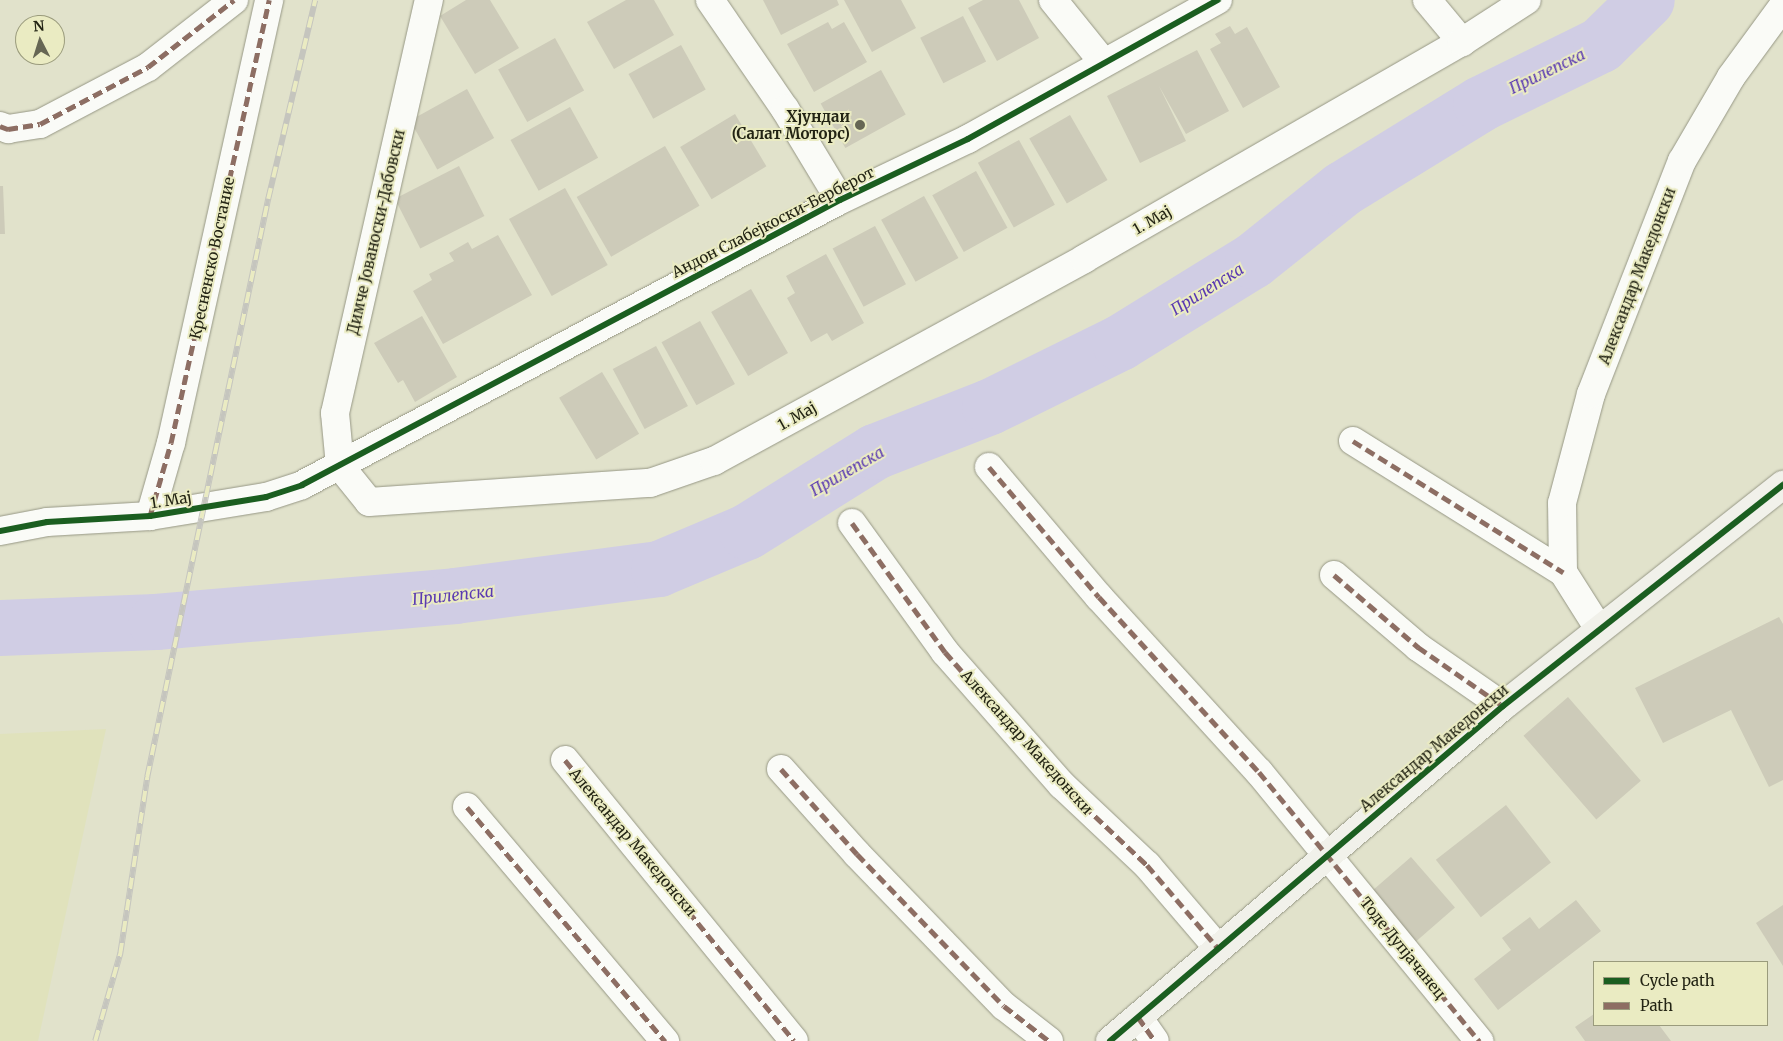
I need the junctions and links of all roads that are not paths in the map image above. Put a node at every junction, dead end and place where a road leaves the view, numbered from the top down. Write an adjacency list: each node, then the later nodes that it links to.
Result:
1 (234, 0): 12 (street)
2 (270, 0): 18 (street, Кресненско Востание)
3 (428, 0): 15 (street, Димче Јованоски-Дабовски)
4 (710, 0): 13 (street)
5 (1053, 0): 11 (street)
6 (1218, 0): 11 (street, Андон Слабејкоски-Берберот)
7 (1426, 0): 10 (street)
8 (1528, 0): 10 (street, 1. Мај)
9 (1783, 6): 21 (street, Александар Македонски)
10 (1462, 42): 15 (street, 1. Мај)
11 (1103, 62): 13 (street, Андон Слабејкоски-Берберот)
12 (0, 126)
13 (840, 200): 15 (street, Андон Слабејкоски-Берберот)
14 (1354, 440): 21 (street)
15 (340, 466): 18 (street, 1. Мај)
16 (990, 467): 28 (street)
17 (1783, 485): 23 (street, Александар Македонски)
18 (150, 516): 20 (street, 1. Мај)
19 (852, 523): 29 (street, Александар Македонски)
20 (0, 531)
21 (1563, 572): 23 (street)
22 (1334, 575): 24 (street, Александар Македонски)
23 (1599, 629): 24 (street, Александар Македонски)
24 (1503, 706): 28 (street, Александар Македонски)
25 (565, 760): 32 (street, Александар Македонски)
26 (781, 769): 33 (street)
27 (468, 807): 31 (street)
28 (1328, 854): 29 (street, Александар Македонски); 36 (street, Тоде Дупјачанец)
29 (1217, 947): 30 (street, Александар Македонски)
30 (1138, 1017): 34 (street, Александар Македонски); 35 (street)
31 (665, 1041)
32 (794, 1041)
33 (1049, 1041)
34 (1110, 1041)
35 (1155, 1041)
36 (1479, 1041)

